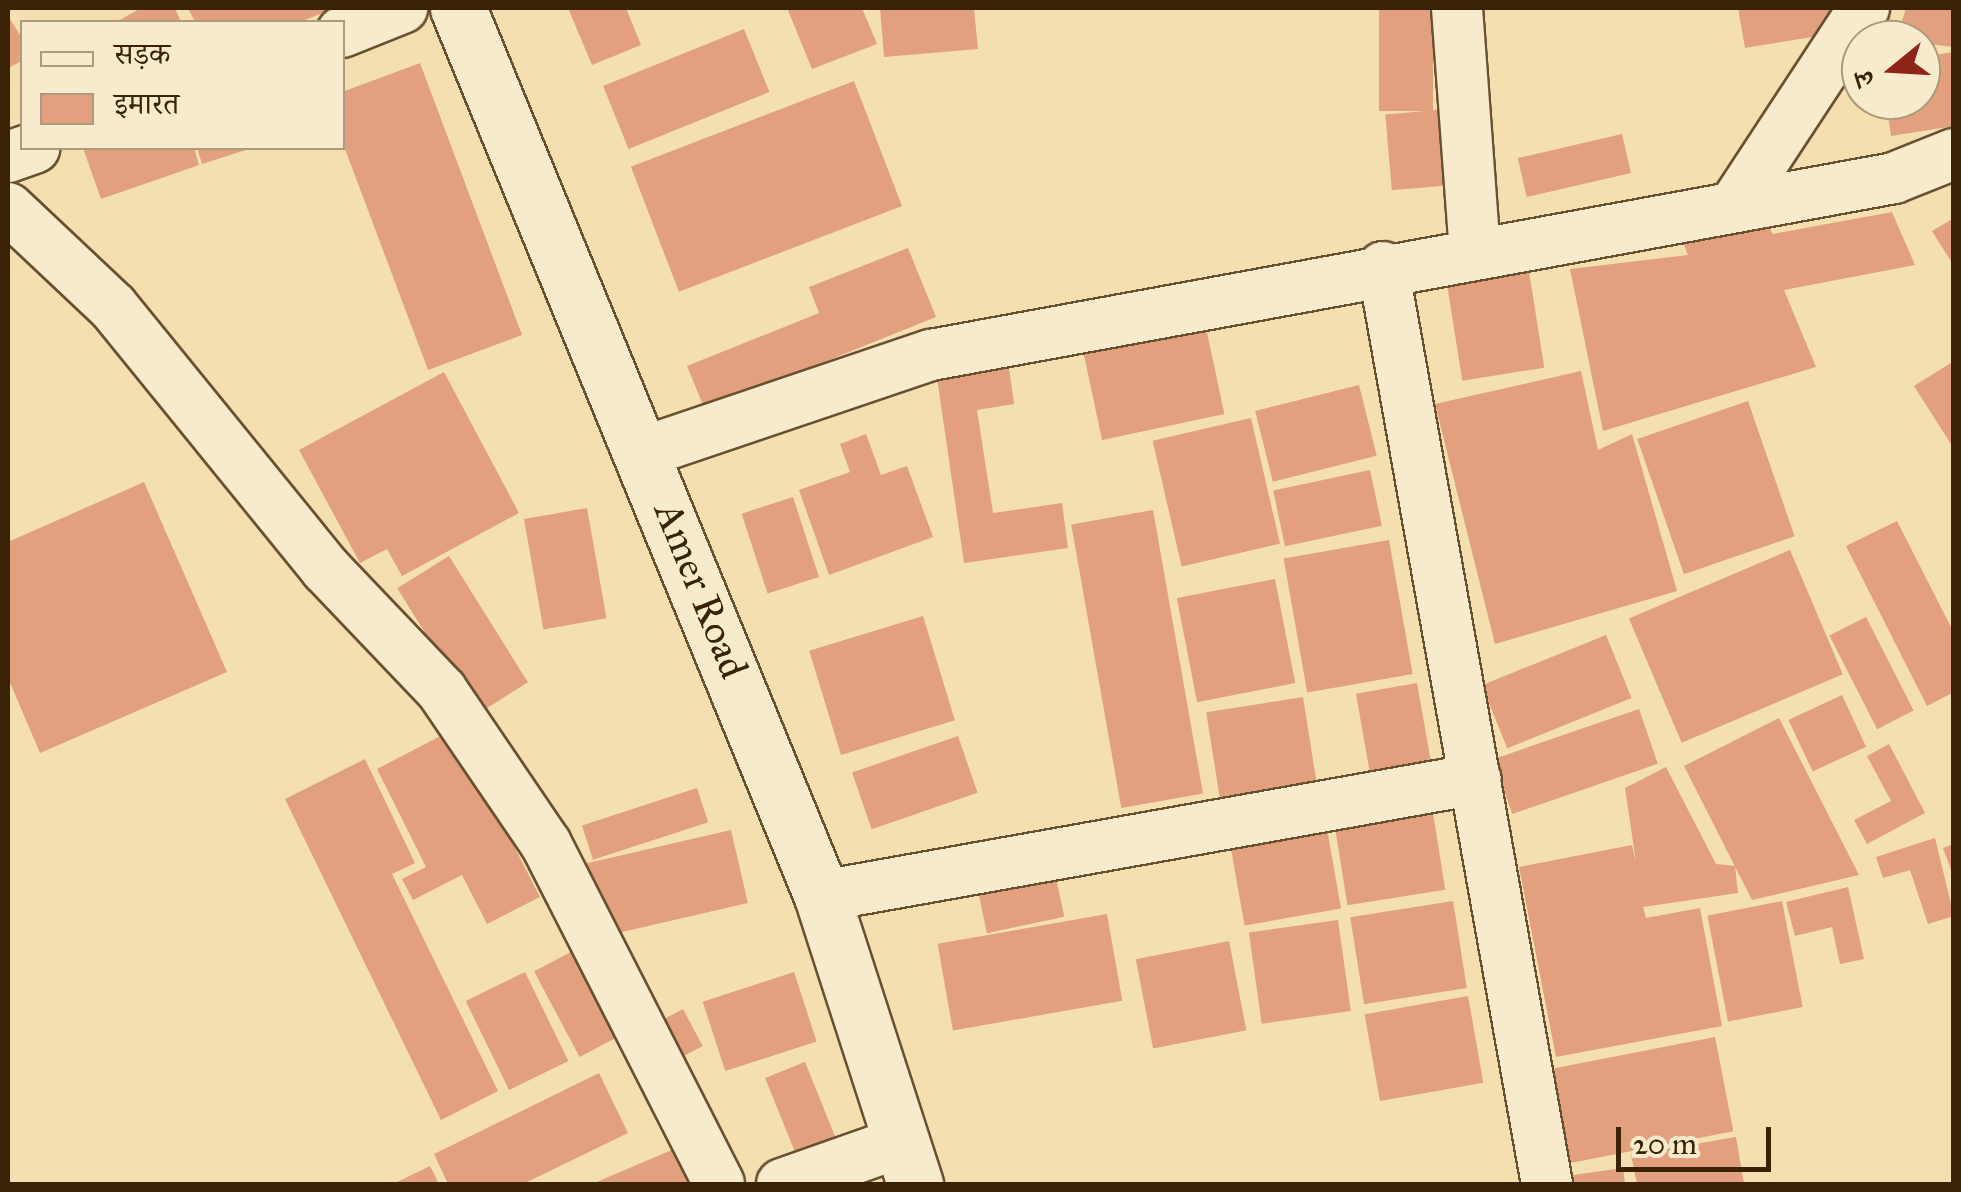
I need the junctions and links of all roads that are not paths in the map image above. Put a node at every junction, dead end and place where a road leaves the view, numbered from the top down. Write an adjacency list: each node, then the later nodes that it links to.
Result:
1 (402, 8): 5 (street)
2 (458, 8): 11 (main road, Amer Road)
3 (1457, 8): 9 (street)
4 (1864, 8): 7 (street)
5 (345, 31)
6 (1954, 154): 7 (street)
7 (1734, 206): 9 (street)
8 (8, 208): 15 (street)
9 (1475, 251): 10 (street)
10 (1384, 267): 11 (street); 12 (street)
11 (647, 450): 13 (main road, Amer Road)
12 (1476, 779): 13 (street); 17 (street)
13 (822, 896): 14 (main road, Amer Road)
14 (908, 1163): 16 (street)
15 (719, 1184)
16 (782, 1184)
17 (1547, 1184)

